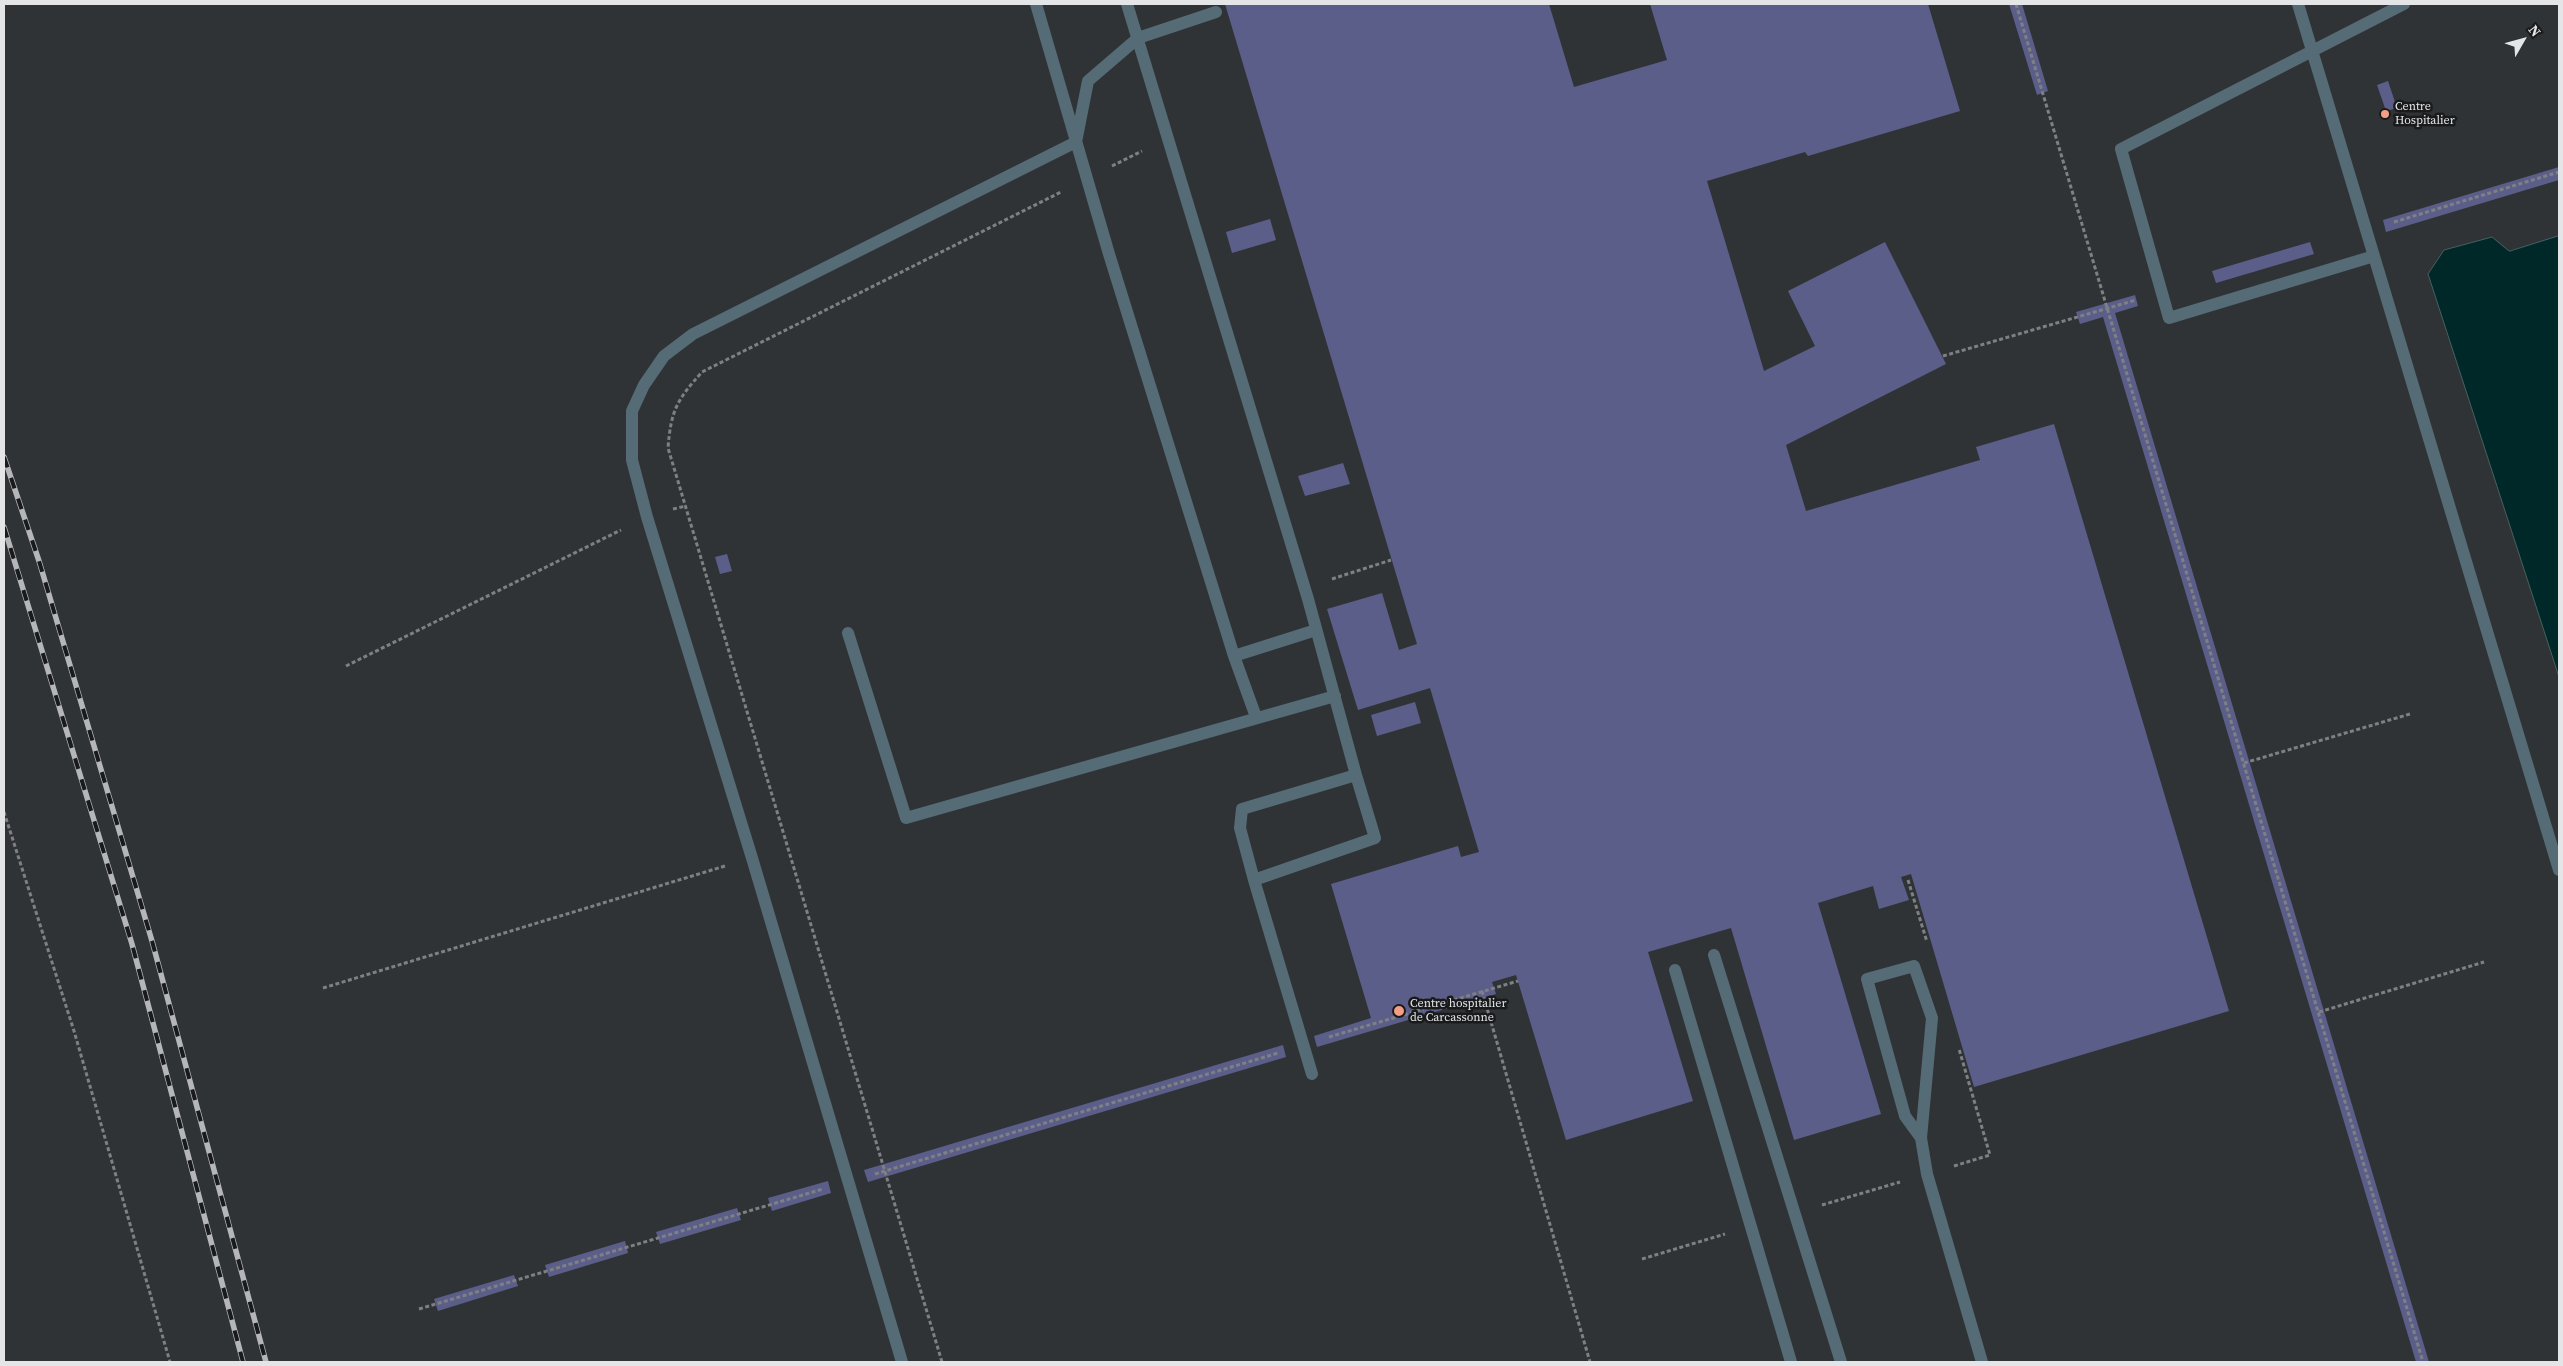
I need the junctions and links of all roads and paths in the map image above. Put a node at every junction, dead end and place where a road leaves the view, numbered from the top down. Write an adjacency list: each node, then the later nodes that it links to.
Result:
1 (1036, 4): 9 (lane)
2 (1127, 4): 7 (lane)
3 (2016, 4): 20 (path)
4 (2298, 4): 8 (lane)
5 (2404, 4): 8 (lane)
6 (1216, 12): 7 (lane)
7 (1138, 38): 9 (lane); 13 (lane)
8 (2313, 52): 10 (lane); 10 (lane)
9 (1076, 142): 12 (lane); 15 (lane)
10 (2374, 256): 25 (lane)
11 (686, 506): 12 (path)
12 (647, 517): 16 (path); 24 (lane)
13 (1316, 630): 15 (lane); 17 (lane)
14 (848, 633): 19 (lane)
15 (1234, 656): 19 (lane)
16 (346, 666)
17 (1335, 696): 19 (lane); 21 (lane)
18 (2410, 714): 20 (path)
19 (1256, 717)
20 (2244, 763): 35 (path)
21 (1356, 775): 26 (lane); 26 (lane)
22 (4, 812): 46 (path)
23 (788, 847): 24 (path)
24 (752, 858): 33 (path); 41 (lane)
25 (2559, 870)
26 (1254, 880): 37 (lane)
27 (1908, 880): 28 (path)
28 (1928, 946)
29 (1714, 955): 42 (lane)
30 (2484, 962): 35 (path)
31 (1675, 970): 43 (lane)
32 (1518, 981): 34 (path)
33 (322, 988)
34 (1482, 992): 37 (path); 48 (path)
35 (2319, 1012): 52 (path)
36 (1956, 1041): 40 (path)
37 (1304, 1045): 38 (lane); 41 (path)
38 (1312, 1074)
39 (1921, 1138): 39 (lane); 40 (lane)
40 (1926, 1174): 42 (path); 51 (lane)
41 (849, 1182): 45 (path); 47 (lane)
42 (1796, 1213): 50 (lane)
43 (1751, 1226): 44 (path); 49 (lane)
44 (1642, 1259)
45 (419, 1309)
46 (170, 1362)
47 (902, 1362)
48 (1590, 1362)
49 (1791, 1362)
50 (1841, 1362)
51 (1982, 1362)
52 (2423, 1362)

